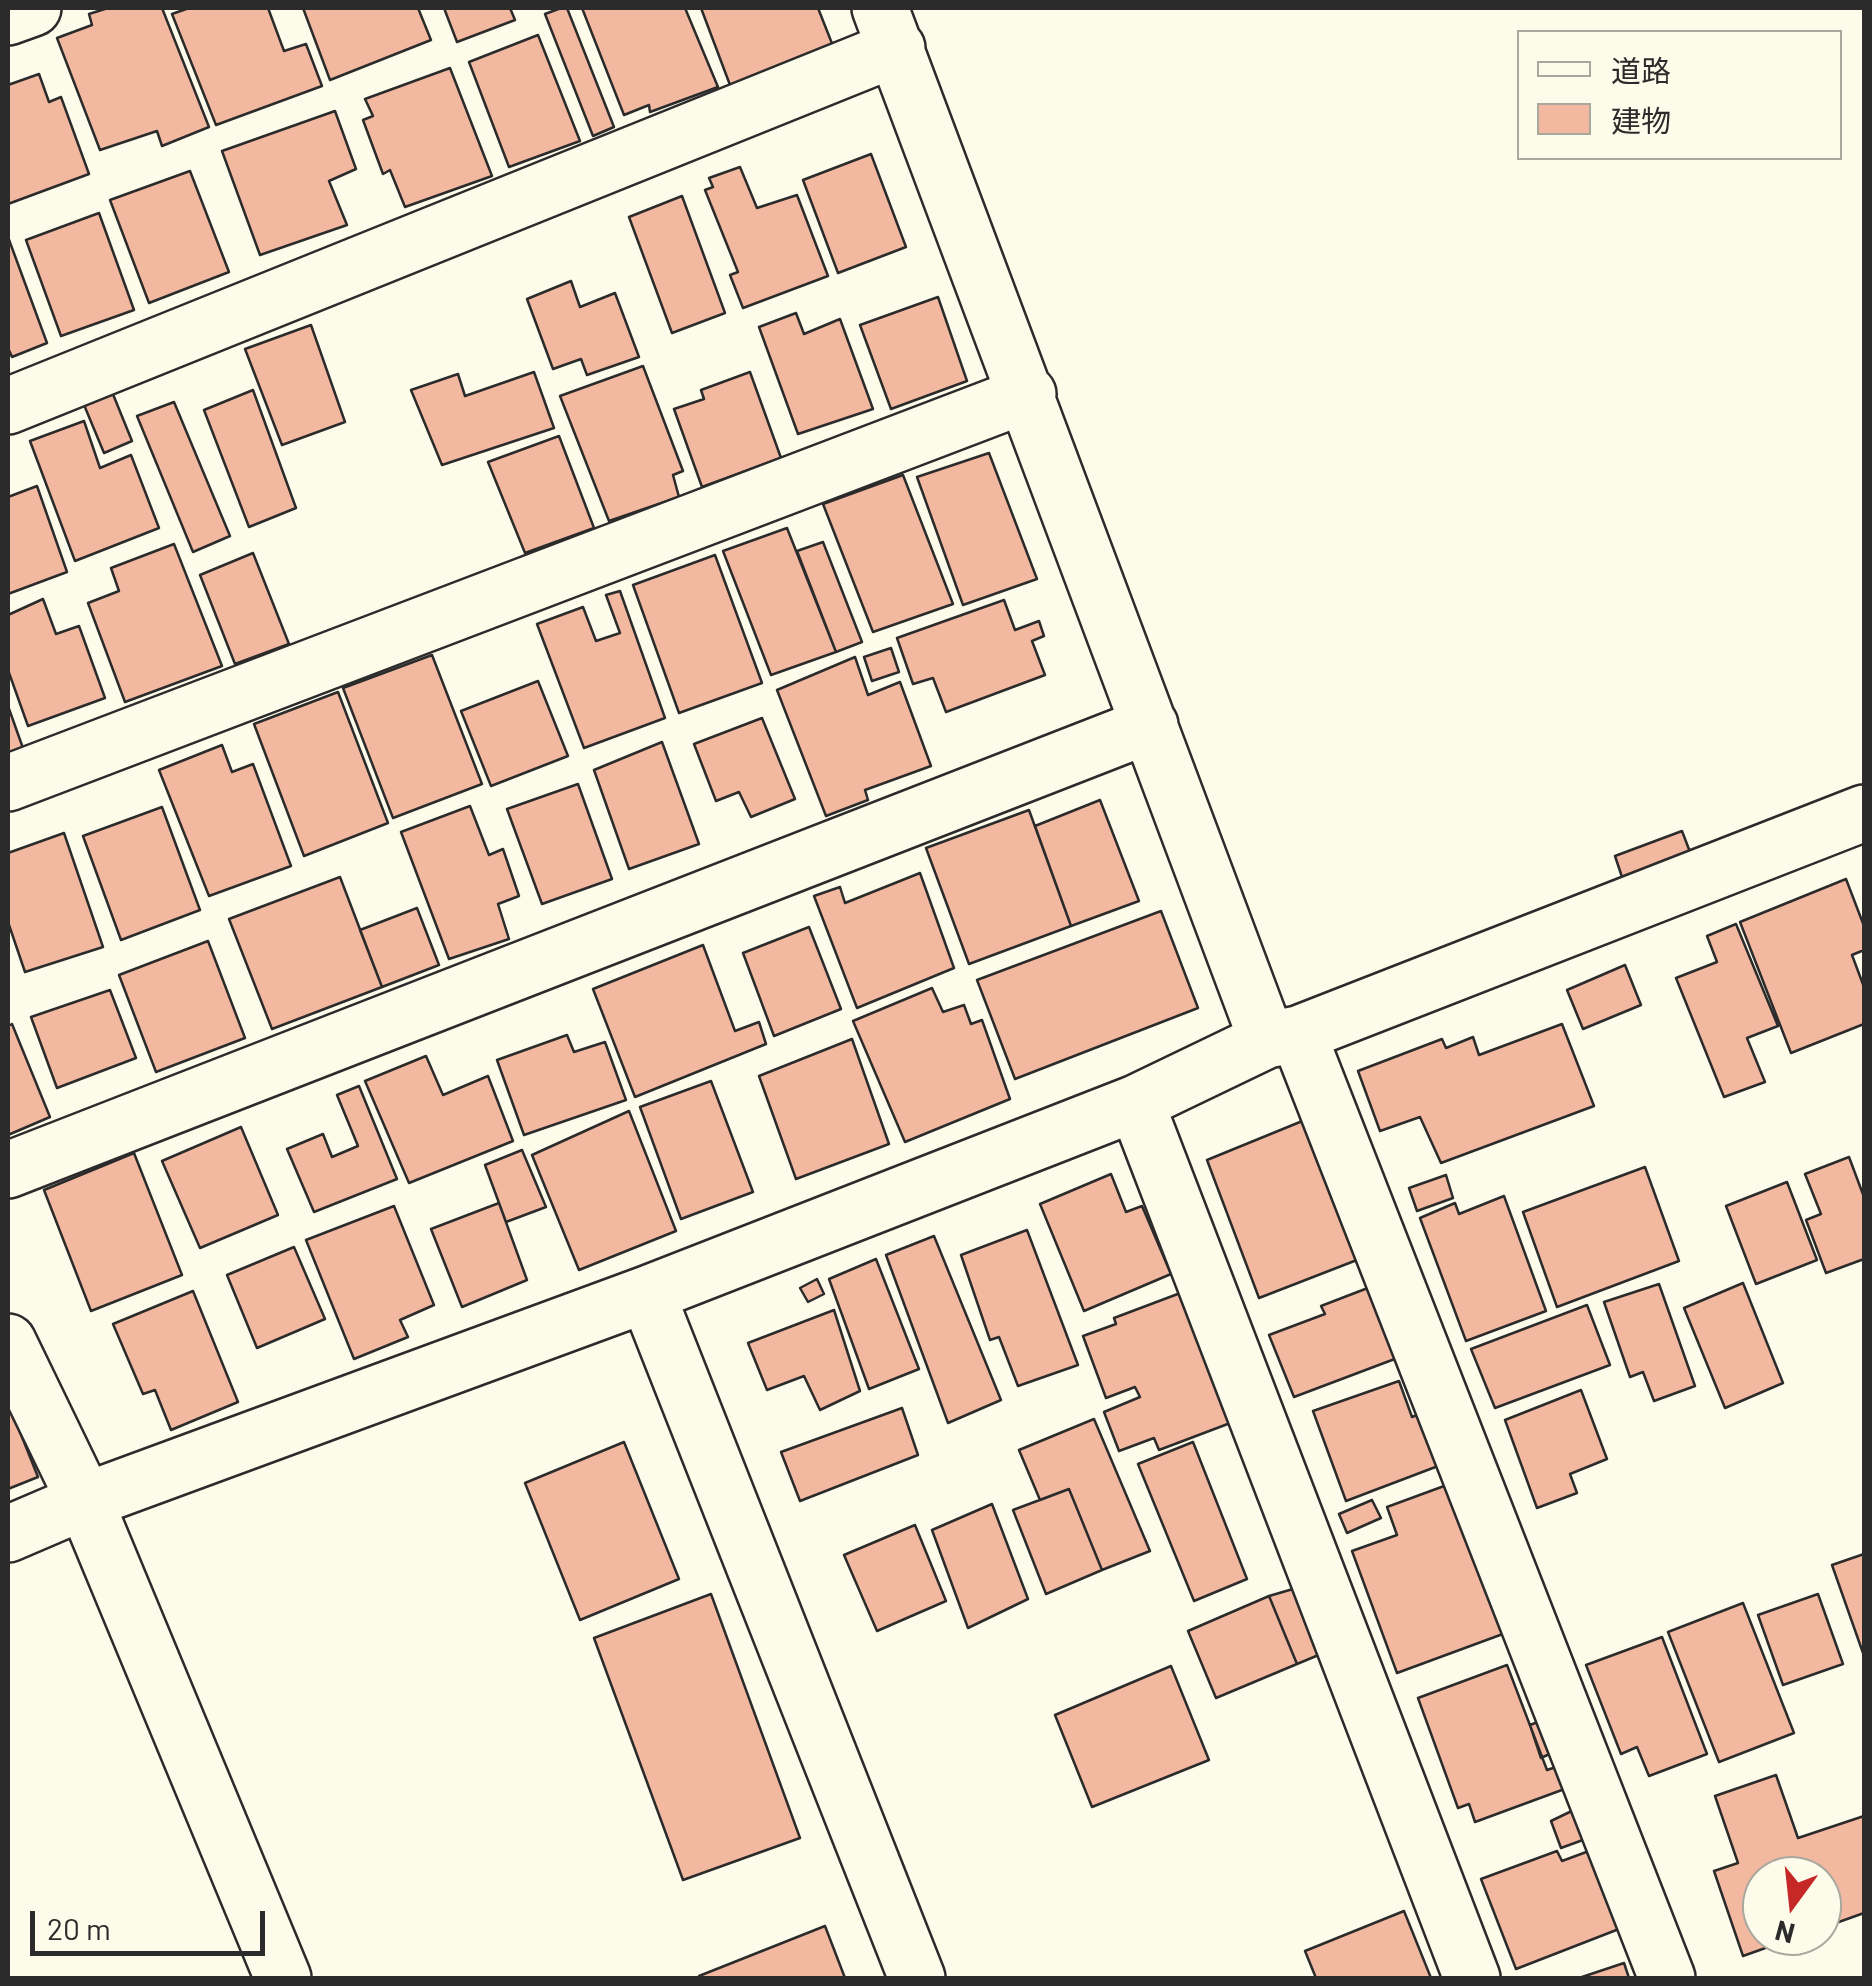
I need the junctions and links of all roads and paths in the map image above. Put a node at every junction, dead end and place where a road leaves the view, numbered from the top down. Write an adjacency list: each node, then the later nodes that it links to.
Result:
1 (33, 8): 2 (street)
2 (8, 18)
3 (888, 28): 4 (street); 5 (street)
4 (1028, 394): 6 (street); 7 (street)
5 (8, 406)
6 (1150, 725): 9 (street); 11 (street)
7 (8, 783)
8 (1864, 813): 9 (street)
9 (1283, 1037): 10 (street); 19 (street)
10 (1136, 1103): 12 (street); 18 (street)
11 (8, 1170)
12 (647, 1294): 14 (street); 17 (street)
13 (8, 1342): 14 (street)
14 (85, 1500): 15 (street); 16 (street)
15 (8, 1534)
16 (283, 1978)
17 (917, 1978)
18 (1472, 1978)
19 (1667, 1978)

